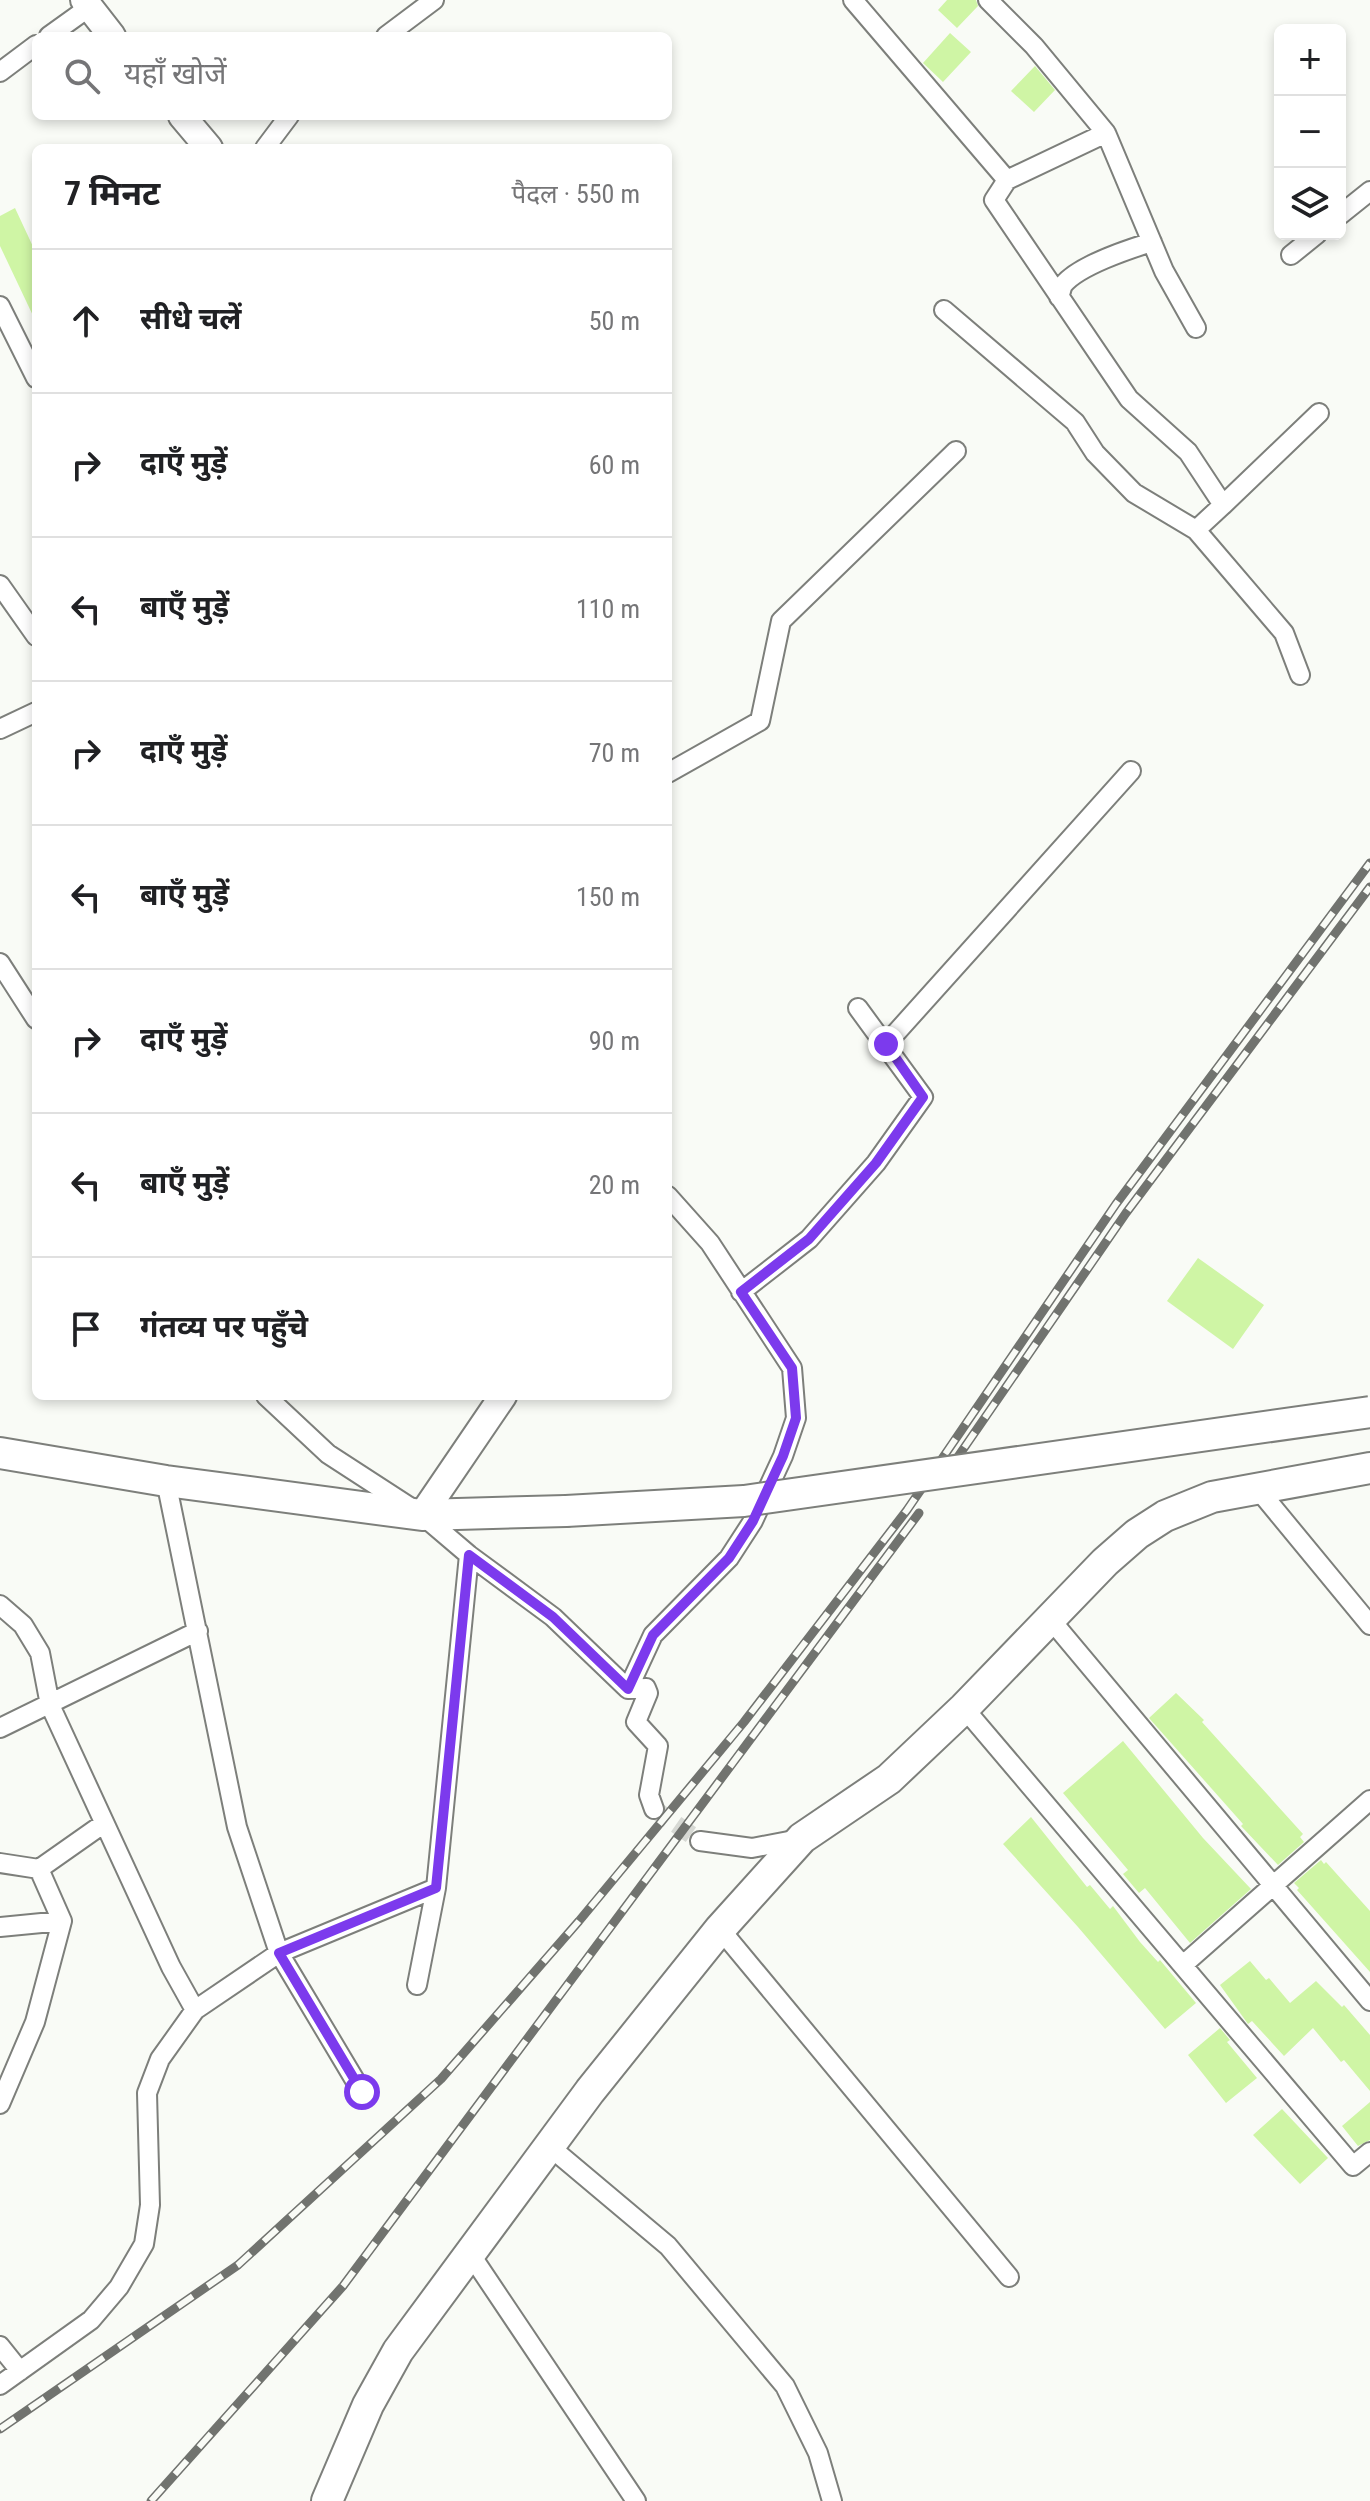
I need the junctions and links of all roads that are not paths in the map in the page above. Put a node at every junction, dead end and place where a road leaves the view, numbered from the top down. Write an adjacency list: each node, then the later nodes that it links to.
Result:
1 (434, 0): 7 (street)
2 (853, 0): 15 (street)
3 (988, 0): 12 (street)
4 (86, 4): 5 (street); 6 (street)
5 (54, 32)
6 (109, 32)
7 (391, 32)
8 (32, 48): 9 (street)
9 (0, 72)
10 (185, 120): 13 (street)
11 (286, 120): 14 (street)
12 (1106, 133): 15 (street); 19 (street)
13 (206, 144)
14 (268, 144)
15 (1007, 180): 21 (street)
16 (1370, 191): 17 (street)
17 (1346, 210)
18 (1310, 240): 20 (street)
19 (1152, 242): 21 (street); 24 (street)
20 (1291, 255)
21 (1059, 297): 28 (street)
22 (0, 306): 25 (street)
23 (944, 310): 29 (street)
24 (1196, 328)
25 (32, 370)
26 (1319, 413): 28 (street)
27 (956, 451): 35 (street)
28 (1223, 505): 29 (street)
29 (1196, 530): 32 (street)
30 (0, 585): 31 (street)
31 (32, 630)
32 (1300, 675)
33 (32, 714): 34 (street)
34 (0, 729)
35 (672, 771)
36 (1131, 771): 40 (street)
37 (0, 963): 39 (street)
38 (858, 1008): 40 (street)
39 (32, 1013)
40 (886, 1044): 42 (street)
41 (672, 1200): 42 (street)
42 (741, 1292): 56 (street)
43 (270, 1400): 50 (street)
44 (500, 1400): 50 (street)
45 (1370, 1412): 50 (main road, bridge)
46 (0, 1453): 48 (main road)
47 (1370, 1468): 49 (main road)
48 (166, 1481): 50 (main road); 55 (street)
49 (1257, 1488): 53 (main road); 54 (street)
50 (422, 1515): 51 (street)
51 (469, 1555): 56 (street); 68 (street)
52 (0, 1605): 57 (street)
53 (1051, 1620): 58 (main road); 67 (street)
54 (1370, 1625)
55 (198, 1631): 57 (street); 72 (street)
56 (628, 1689): 60 (street)
57 (50, 1705): 59 (street); 62 (street)
58 (964, 1708): 63 (main road); 73 (street)
59 (0, 1728)
60 (654, 1809)
61 (1367, 1809): 67 (street)
62 (103, 1824): 66 (street); 76 (street)
63 (802, 1838): 64 (street); 71 (main road)
64 (700, 1841)
65 (0, 1863): 66 (street)
66 (39, 1869): 69 (street)
67 (1274, 1886): 73 (street); 75 (street)
68 (436, 1888): 72 (street); 74 (street)
69 (62, 1921): 70 (street); 78 (street)
70 (0, 1927)
71 (720, 1929): 79 (main road); 82 (street)
72 (279, 1953): 76 (street); 77 (street)
73 (1183, 1965): 80 (street)
74 (417, 1985)
75 (1370, 2001)
76 (195, 2010): 84 (street)
77 (362, 2092)
78 (0, 2104)
79 (549, 2146): 81 (main road); 88 (street)
80 (1370, 2152)
81 (471, 2255): 86 (main road); 87 (street)
82 (1009, 2277)
83 (0, 2346): 84 (street)
84 (20, 2371): 85 (street)
85 (0, 2385)
86 (327, 2501)
87 (636, 2501)
88 (832, 2501)

